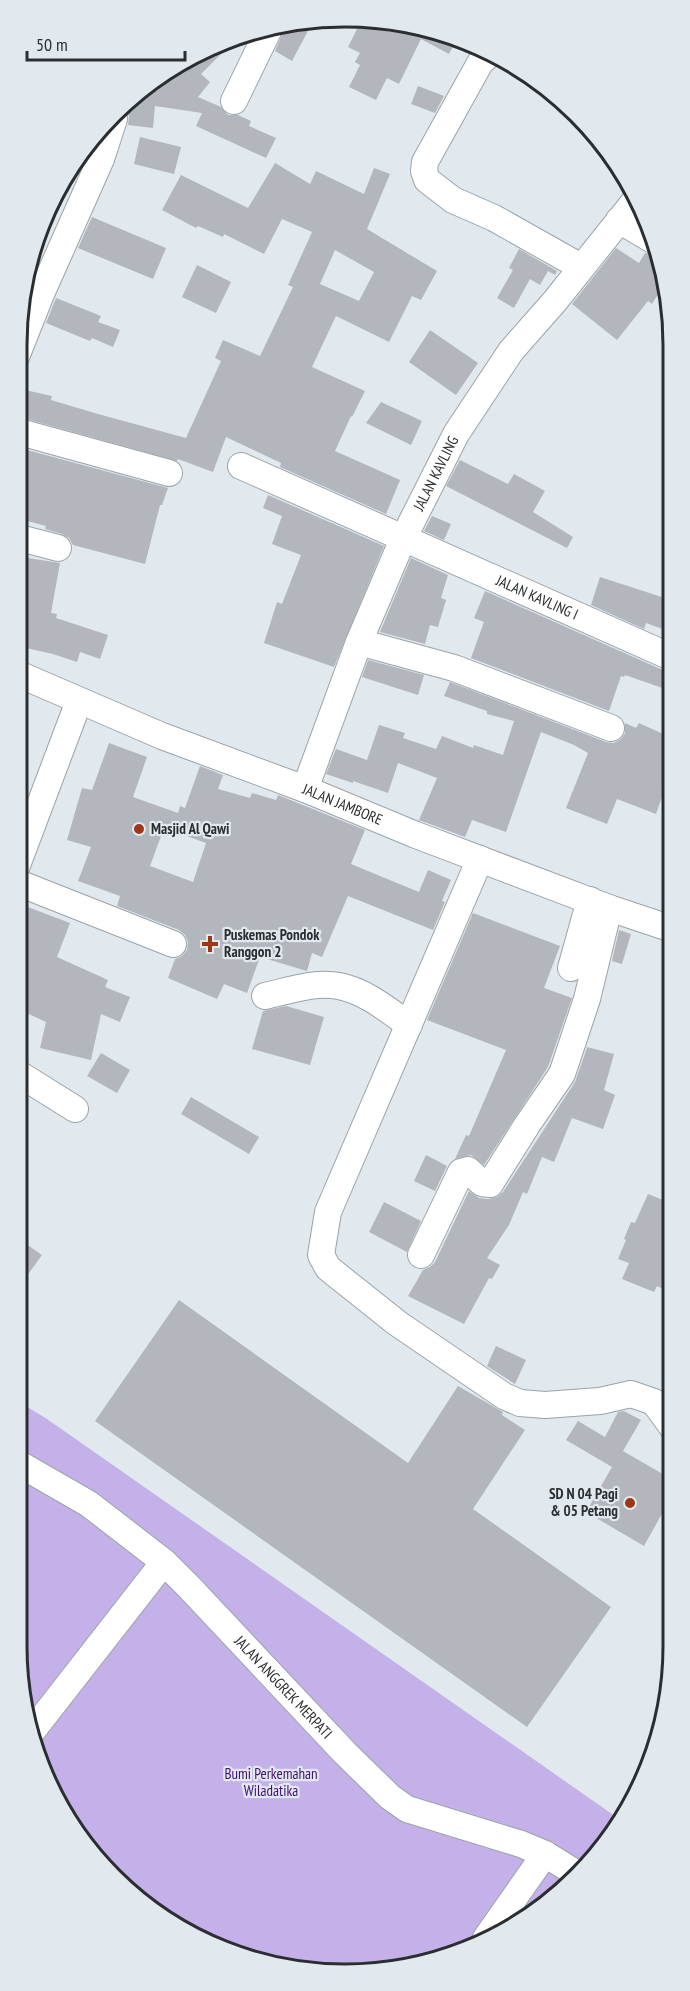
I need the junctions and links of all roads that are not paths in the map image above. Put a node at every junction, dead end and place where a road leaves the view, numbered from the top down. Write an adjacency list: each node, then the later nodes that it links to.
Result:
1 (265, 38): 3 (street)
2 (484, 59): 8 (street)
3 (234, 101)
4 (110, 130): 9 (street)
5 (631, 206): 6 (street, JALAN KAVLING)
6 (619, 220): 7 (street); 8 (street, JALAN KAVLING)
7 (643, 234)
8 (581, 267): 13 (street, JALAN KAVLING)
9 (28, 327)
10 (27, 434): 12 (street)
11 (241, 466): 13 (street, JALAN KAVLING I)
12 (169, 472)
13 (403, 538): 16 (street, JALAN KAVLING); 17 (street, JALAN KAVLING I)
14 (27, 540): 15 (street)
15 (58, 548)
16 (359, 642): 20 (street); 21 (street, JALAN KAVLING)
17 (663, 653)
18 (27, 678): 19 (street, JALAN JAMBORE)
19 (80, 701): 21 (street, JALAN JAMBORE); 22 (street)
20 (611, 728)
21 (305, 789): 23 (street, JALAN JAMBORE)
22 (27, 839)
23 (480, 859): 25 (street, JALAN JAMBORE); 30 (street)
24 (27, 886): 27 (street)
25 (600, 904): 26 (street, JALAN JAMBORE); 28 (street); 33 (street)
26 (663, 926)
27 (173, 944)
28 (571, 968)
29 (265, 996): 30 (street)
30 (409, 1024): 34 (street)
31 (27, 1079): 32 (street)
32 (75, 1109)
33 (421, 1255)
34 (663, 1414)
35 (27, 1468): 36 (street, JALAN ANGGREK MERPATI)
36 (164, 1562): 37 (street); 38 (street, JALAN ANGGREK MERPATI)
37 (37, 1725)
38 (545, 1854): 39 (street, JALAN ANGGREK MERPATI); 40 (street)
39 (571, 1870)
40 (494, 1927)

